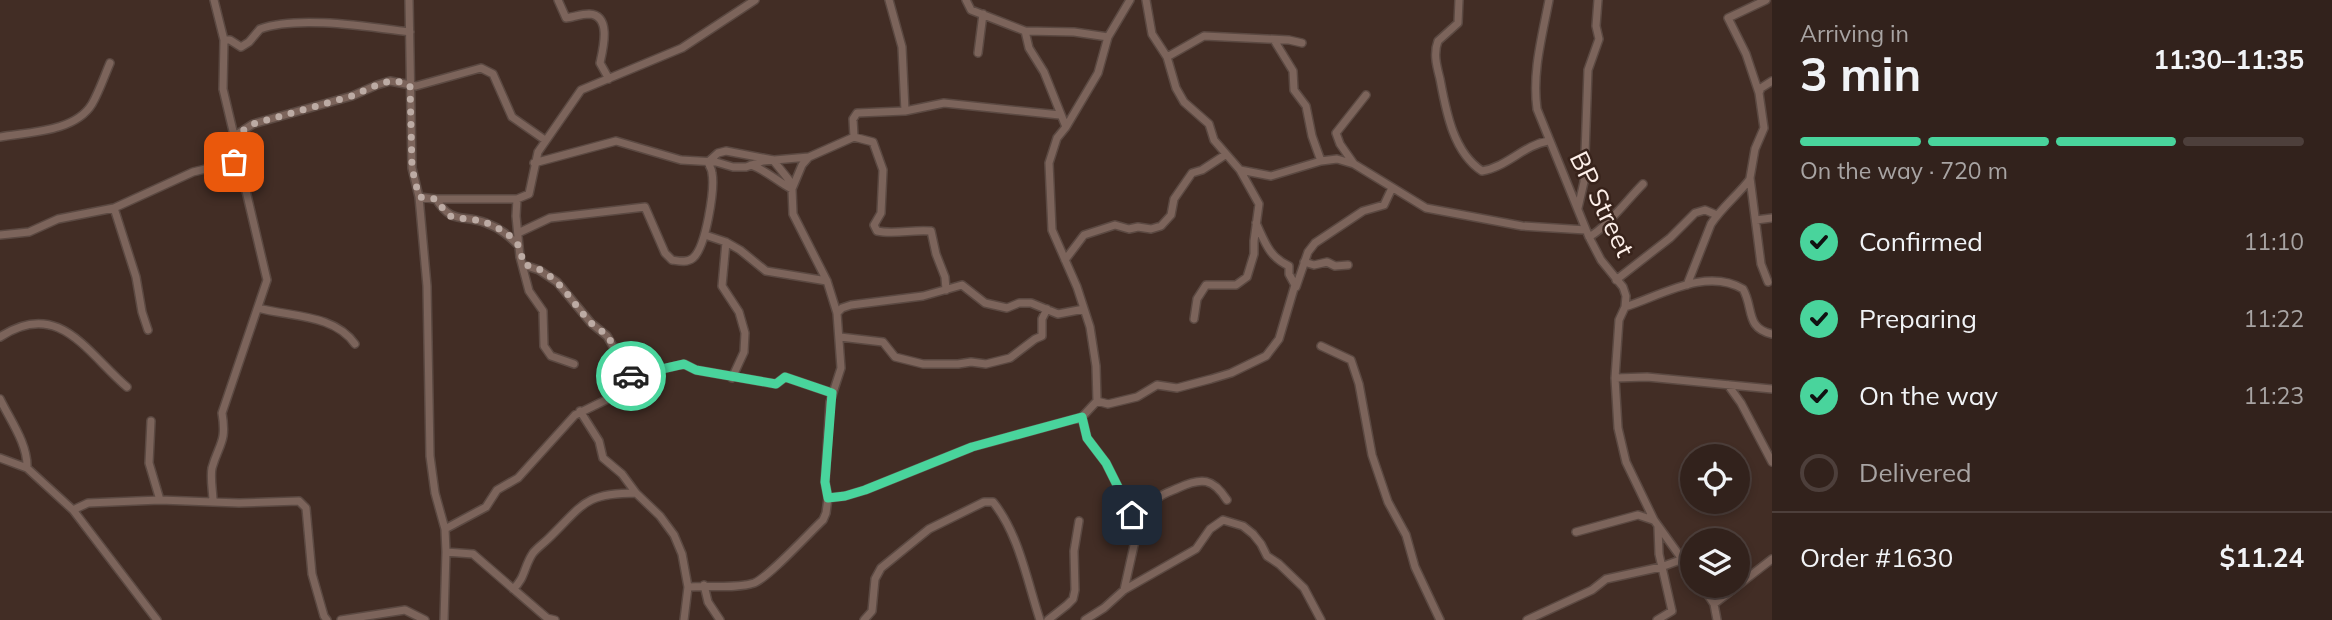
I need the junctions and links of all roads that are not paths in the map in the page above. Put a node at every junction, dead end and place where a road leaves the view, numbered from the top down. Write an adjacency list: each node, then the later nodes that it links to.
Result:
1 (214, 0): 17 (street)
2 (409, 0): 14 (street)
3 (558, 0): 23 (street)
4 (755, 0): 23 (street)
5 (889, 0): 28 (street)
6 (966, 0): 13 (street)
7 (1130, 0): 16 (street)
8 (1146, 0): 21 (street)
9 (1459, 0): 37 (street)
10 (1549, 0): 37 (street, BP Street)
11 (1598, 0): 56 (street)
12 (1766, 0): 26 (street)
13 (983, 14): 15 (street); 20 (street)
14 (410, 32): 17 (street); 25 (street)
15 (1025, 32): 16 (street); 29 (street)
16 (1108, 37): 30 (street)
17 (224, 40): 33 (street)
18 (1274, 40): 19 (street); 21 (street); 42 (street)
19 (1302, 43)
20 (978, 53)
21 (1167, 57): 38 (street)
22 (110, 63): 34 (street)
23 (608, 79): 36 (street)
24 (1772, 80): 26 (street)
25 (410, 86): 33 (street); 36 (street); 52 (street)
26 (1759, 93): 32 (street)
27 (1366, 95): 45 (street)
28 (905, 111): 29 (street); 35 (street)
29 (1060, 115): 30 (street)
30 (1066, 127): 67 (street)
31 (1772, 128): 32 (street)
32 (1763, 133): 48 (street)
33 (236, 135): 39 (street)
34 (0, 137)
35 (854, 137): 40 (street); 76 (street)
36 (545, 139): 44 (street)
37 (1548, 141): 56 (street, BP Street)
38 (1225, 155): 47 (street); 67 (street)
39 (238, 157): 55 (street); 78 (street)
40 (809, 157): 41 (street); 51 (street)
41 (773, 160): 43 (street); 46 (street); 51 (street)
42 (1321, 161): 45 (street); 47 (street)
43 (708, 162): 44 (street); 46 (street); 64 (street)
44 (534, 163): 54 (street)
45 (1354, 164): 50 (street)
46 (751, 165): 51 (street)
47 (1240, 170): 60 (street)
48 (1750, 178): 57 (street); 59 (street)
49 (1643, 184): 62 (street)
50 (1392, 188): 62 (street); 68 (street)
51 (792, 189): 72 (street)
52 (419, 197): 53 (street); 114 (street)
53 (436, 199): 54 (street); 66 (street)
54 (517, 199): 61 (street)
55 (114, 208): 63 (street); 83 (street)
56 (1577, 208): 62 (street, BP Street)
57 (1717, 215): 71 (street); 74 (street)
58 (1772, 218): 59 (street)
59 (1756, 220): 73 (street)
60 (1256, 223): 75 (street); 82 (street)
61 (518, 233): 64 (street); 66 (street)
62 (1587, 233): 71 (street, BP Street)
63 (0, 235)
64 (705, 235): 65 (street)
65 (726, 242): 72 (street); 91 (street)
66 (519, 246): 69 (street)
67 (1065, 260): 80 (street)
68 (1304, 262): 70 (street); 75 (street)
69 (524, 265): 89 (street); 90 (street)
70 (1348, 265)
71 (1616, 280): 77 (street, BP Street)
72 (827, 281): 81 (street)
73 (1768, 282)
74 (1687, 285): 77 (street); 84 (street)
75 (1295, 288): 98 (street)
76 (946, 290): 79 (street); 81 (street)
77 (1625, 307): 92 (street)
78 (258, 308): 87 (street); 109 (street)
79 (1047, 309): 80 (street); 86 (street)
80 (1084, 309): 98 (street)
81 (837, 313): 86 (street)
82 (1194, 319)
83 (148, 330)
84 (1772, 334)
85 (0, 337): 94 (street)
86 (840, 337): 96 (street)
87 (355, 344)
88 (1321, 345): 140 (street)
89 (574, 364)
90 (625, 378): 91 (street); 99 (street)
91 (732, 378): 96 (street)
92 (1615, 378): 93 (street); 113 (street)
93 (1728, 385): 95 (street); 103 (street)
94 (127, 387)
95 (1772, 389)
96 (832, 393): 106 (street)
97 (0, 399): 104 (street)
98 (1097, 401): 100 (street)
99 (580, 411): 105 (street); 114 (street)
100 (1082, 417): 106 (street); 111 (street)
101 (151, 421): 107 (street)
102 (0, 458): 104 (street)
103 (1772, 462)
104 (27, 468): 110 (street)
105 (636, 493): 122 (street); 123 (street)
106 (828, 498): 121 (street)
107 (160, 500): 109 (street); 110 (street)
108 (1227, 500): 111 (street)
109 (213, 502): 128 (street)
110 (73, 510): 127 (street)
111 (1132, 515): 124 (street)
112 (1080, 522): 137 (street)
113 (1656, 524): 115 (street); 117 (street); 120 (street)
114 (445, 529): 116 (street)
115 (1576, 533)
116 (446, 552): 123 (street); 131 (street)
117 (1680, 556)
118 (1772, 559): 126 (street)
119 (1680, 560): 120 (street)
120 (1661, 567): 141 (street); 142 (street)
121 (704, 585): 122 (street); 134 (street)
122 (688, 587): 133 (street)
123 (513, 589): 132 (street)
124 (1124, 590): 138 (street); 139 (street)
125 (1710, 598): 126 (street)
126 (1714, 604): 143 (street)
127 (157, 620)
128 (327, 620)
129 (341, 620): 130 (street)
130 (425, 620)
131 (444, 620)
132 (555, 620)
133 (684, 620)
134 (720, 620)
135 (864, 620): 136 (street)
136 (1040, 620)
137 (1048, 620)
138 (1084, 620)
139 (1321, 620)
140 (1440, 620)
141 (1527, 620)
142 (1657, 620)
143 (1717, 620)

